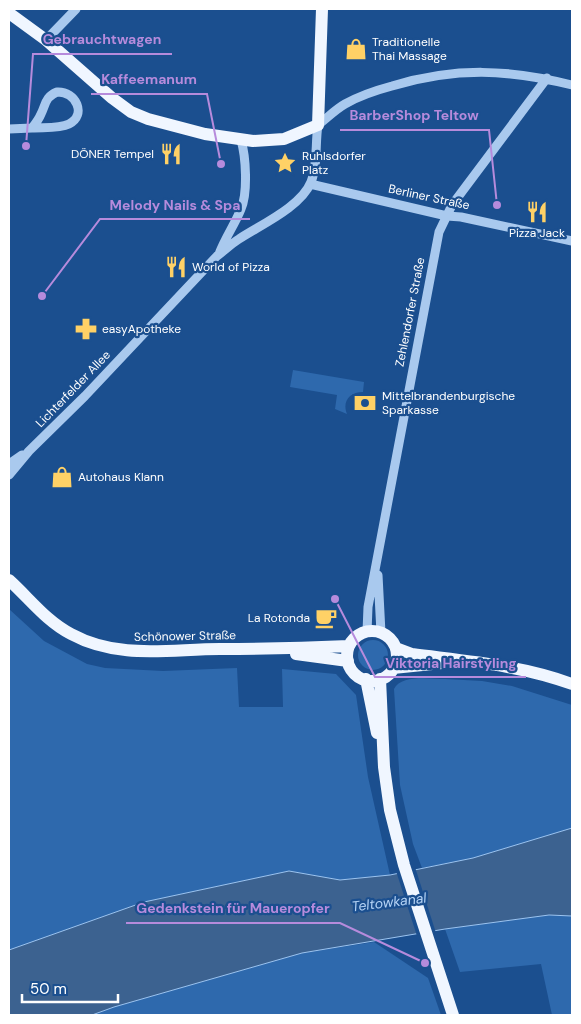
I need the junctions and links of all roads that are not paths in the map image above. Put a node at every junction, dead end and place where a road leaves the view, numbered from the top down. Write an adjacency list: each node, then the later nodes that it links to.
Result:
1 (16, 9): 5 (main road)
2 (76, 9): 5 (street)
3 (322, 9): 8 (main road)
4 (9, 13): 5 (main road)
5 (46, 40): 11 (main road)
6 (547, 78): 7 (street); 8 (street); 13 (street, Zehlendorfer Straße)
7 (572, 85)
8 (318, 125): 11 (main road); 12 (street)
9 (32, 128): 9 (street); 10 (street)
10 (9, 129)
11 (241, 140): 15 (street)
12 (310, 184): 13 (street, Berliner Straße); 15 (street)
13 (447, 216): 14 (street, Berliner Straße); 19 (street, Zehlendorfer Straße)
14 (572, 242)
15 (218, 256): 16 (street, Lichterfelder Allee)
16 (29, 451): 17 (street, Lichterfelder Allee); 18 (street, Lichterfelder Allee)
17 (9, 464)
18 (9, 475)
19 (377, 562): 21 (street, Zehlendorfer Straße); 22 (street, Zehlendorfer Straße)
20 (10, 581): 25 (main road, Schönower Straße)
21 (367, 632): 22 (main road); 23 (main road)
22 (381, 632): 24 (main road)
23 (349, 646): 25 (main road, Schönower Straße); 26 (main road)
24 (396, 648): 27 (main road); 28 (main road)
25 (258, 650): 26 (main road, Schönower Straße)
26 (348, 661): 30 (main road)
27 (466, 661): 28 (main road); 31 (main road)
28 (393, 668): 29 (main road)
29 (380, 679): 30 (main road); 32 (main road)
30 (366, 680): 32 (main road)
31 (572, 684)
32 (384, 767): 33 (main road)
33 (453, 1015)

